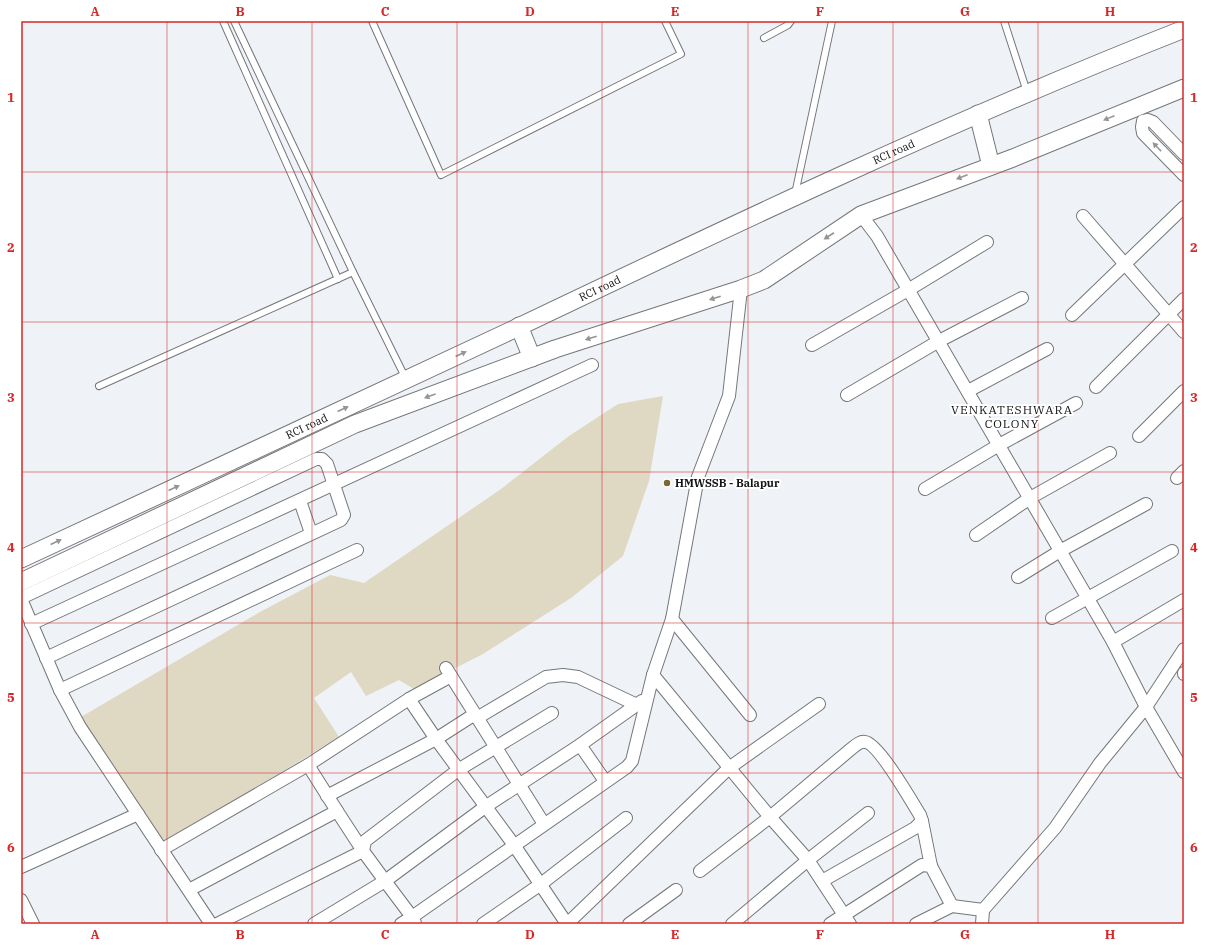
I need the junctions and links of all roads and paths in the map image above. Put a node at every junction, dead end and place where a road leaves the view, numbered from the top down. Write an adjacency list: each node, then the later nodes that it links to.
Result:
1 (223, 21): 24 (lane)
2 (234, 21): 23 (lane)
3 (372, 21): 4 (lane)
4 (665, 21)
5 (790, 21): 9 (lane)
6 (832, 21): 17 (lane)
7 (1004, 21): 11 (lane)
8 (1184, 29): 11 (main road, RCI road)
9 (764, 38)
10 (1184, 88): 13 (main road)
11 (1027, 92): 12 (main road, RCI road)
12 (978, 114): 15 (main road); 17 (main road, RCI road)
13 (1138, 115): 14 (street); 15 (main road, one-way to 15); 16 (street, one-way to 13)
14 (1184, 154)
15 (991, 166): 19 (main road, one-way to 19)
16 (1184, 175)
17 (795, 196): 31 (main road, RCI road)
18 (1184, 208): 22 (street)
19 (861, 215): 25 (main road, one-way to 25); 26 (street)
20 (1083, 216): 22 (street)
21 (987, 242): 26 (street)
22 (1124, 265): 29 (street); 30 (street)
23 (353, 272): 24 (lane); 38 (lane)
24 (338, 279): 39 (lane)
25 (741, 289): 36 (main road, one-way to 36); 65 (street)
26 (908, 290): 33 (street); 34 (street)
27 (1022, 298): 33 (street)
28 (1184, 299): 30 (street)
29 (1072, 315)
30 (1168, 315): 32 (street); 40 (street)
31 (519, 326): 36 (main road); 38 (main road, RCI road, one-way to 31)
32 (1184, 332)
33 (939, 341): 41 (street); 43 (street)
34 (812, 345)
35 (1047, 349): 41 (street)
36 (532, 358): 60 (main road, one-way to 60)
37 (592, 365): 48 (street)
38 (406, 380): 58 (main road, RCI road, one-way to 38)
39 (99, 386)
40 (1096, 387)
41 (968, 391): 46 (street)
42 (1184, 391): 45 (street)
43 (847, 394)
44 (1076, 403): 46 (street)
45 (1139, 436)
46 (999, 444): 49 (street); 50 (street)
47 (1110, 453): 50 (street)
48 (335, 484): 51 (street); 53 (street); 62 (street)
49 (925, 490)
50 (1030, 498): 54 (street); 56 (street)
51 (300, 501): 53 (street); 66 (street)
52 (1146, 504): 56 (street)
53 (311, 534): 69 (street)
54 (976, 535)
55 (357, 550): 71 (street)
56 (1060, 551): 59 (street); 61 (street)
57 (1172, 551): 61 (street)
58 (21, 559)
59 (1018, 577)
60 (21, 582)
61 (1087, 597): 64 (street); 67 (street)
62 (21, 598): 66 (street)
63 (1184, 600): 67 (street)
64 (1052, 618)
65 (672, 619): 70 (street); 78 (street)
66 (31, 624): 69 (street)
67 (1113, 642): 76 (street)
68 (1184, 649): 76 (street)
69 (46, 658): 71 (street)
70 (653, 675): 72 (street); 84 (street)
71 (60, 690): 93 (street)
72 (648, 697): 75 (street); 87 (street)
73 (409, 699): 79 (street); 80 (street); 83 (street)
74 (819, 704): 84 (street)
75 (637, 705): 79 (street); 81 (street)
76 (1146, 707): 86 (street); 112 (street)
77 (552, 712): 82 (street)
78 (750, 715)
79 (476, 716): 80 (street); 82 (street)
80 (436, 739): 85 (street); 89 (street)
81 (580, 745): 87 (street); 88 (street)
82 (495, 747): 85 (street); 88 (street)
83 (308, 765): 89 (street); 99 (street)
84 (729, 768): 94 (street); 121 (street)
85 (458, 770): 90 (street); 100 (street)
86 (1184, 772)
87 (605, 782): 97 (street)
88 (519, 786): 90 (street); 97 (street)
89 (327, 796): 91 (street)
90 (486, 807): 98 (street); 105 (street)
91 (337, 811): 100 (street); 108 (street)
92 (868, 813): 101 (street)
93 (138, 814): 99 (street); 103 (street)
94 (770, 817): 96 (street); 101 (street); 104 (street)
95 (626, 818): 107 (street)
96 (922, 822): 102 (street); 106 (street)
97 (544, 824): 98 (street)
98 (514, 845): 107 (street); 114 (street)
99 (161, 850): 108 (street)
100 (362, 851): 105 (street); 117 (street)
101 (808, 860): 106 (street); 123 (street)
102 (931, 866): 111 (street); 113 (street)
103 (21, 867)
104 (700, 871)
105 (385, 881): 114 (street); 118 (street)
106 (822, 881): 113 (street)
107 (541, 884): 120 (street); 121 (street)
108 (190, 890): 116 (street)
109 (676, 890): 122 (street)
110 (21, 900): 115 (street)
111 (952, 906): 112 (street); 125 (street)
112 (983, 910): 126 (street)
113 (847, 920): 124 (street)
114 (414, 921): 119 (street)
115 (33, 924)
116 (212, 924)
117 (217, 924)
118 (314, 924)
119 (401, 924)
120 (483, 924)
121 (567, 924)
122 (629, 924)
123 (732, 924)
124 (830, 924)
125 (916, 924)
126 (982, 924)

